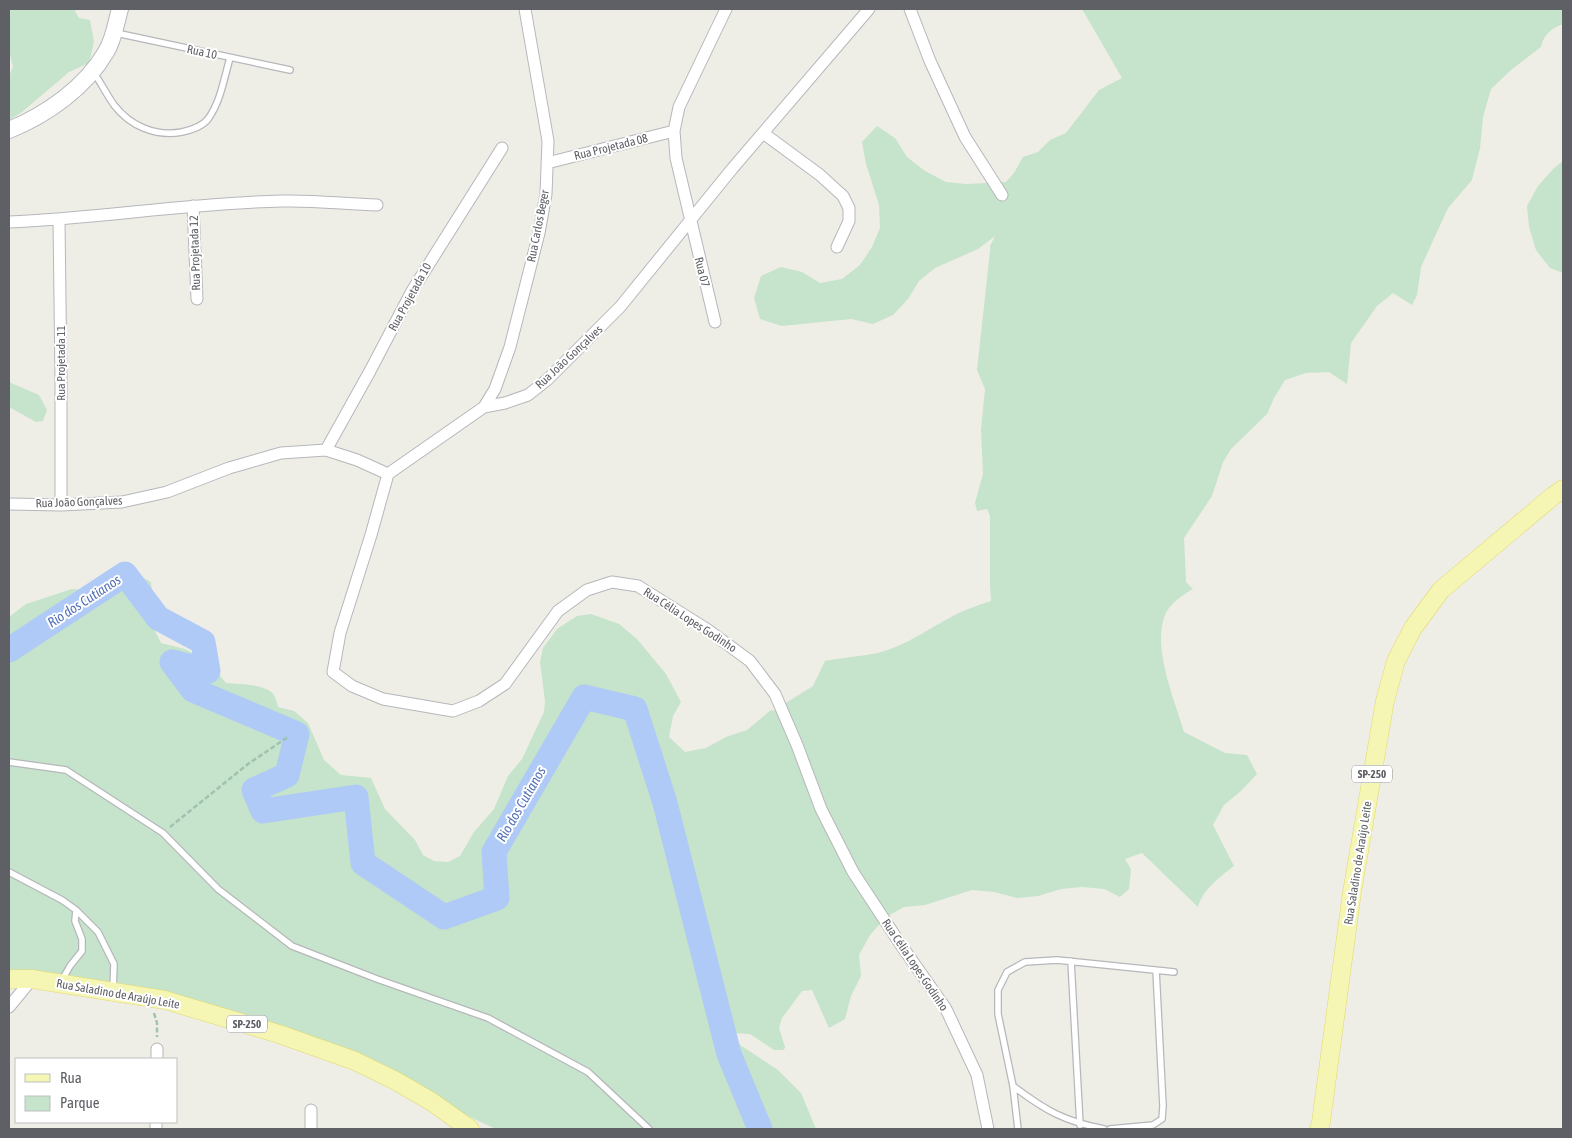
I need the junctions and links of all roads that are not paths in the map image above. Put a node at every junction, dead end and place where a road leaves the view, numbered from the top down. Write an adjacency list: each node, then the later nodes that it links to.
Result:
1 (120, 9): 6 (main road)
2 (525, 9): 14 (street, Rua Carlos Beger)
3 (726, 9): 11 (street, Rua 07)
4 (869, 9): 12 (street, Rua João Gonçalves)
5 (910, 9): 15 (street)
6 (114, 32): 7 (lane, Rua 10); 9 (main road)
7 (230, 58): 8 (lane, Rua 10); 9 (lane)
8 (290, 70)
9 (93, 71): 10 (main road)
10 (9, 130)
11 (674, 131): 14 (street, Rua Projetada 08); 20 (street, Rua 07)
12 (763, 133): 20 (street, Rua João Gonçalves); 21 (street)
13 (502, 148): 25 (street, Rua Projetada 10)
14 (548, 163): 24 (street, Rua Carlos Beger)
15 (1002, 195)
16 (377, 205): 17 (street)
17 (193, 206): 18 (street); 22 (street, Rua Projetada 12)
18 (59, 220): 19 (street); 29 (street, Rua Projetada 11)
19 (9, 222)
20 (690, 223): 23 (street, Rua 07); 24 (street, Rua João Gonçalves)
21 (837, 247)
22 (197, 299)
23 (715, 322)
24 (484, 407): 26 (street, Rua João Gonçalves)
25 (326, 450): 26 (street, Rua João Gonçalves); 29 (street, Rua João Gonçalves)
26 (388, 474): 47 (street, Rua Célia Lopes Godinho)
27 (1563, 489): 51 (main road, Rua Saladino de Araújo Leite / SP-250)
28 (9, 504): 29 (street, Rua João Gonçalves)
29 (60, 505)
30 (9, 762): 46 (lane)
31 (9, 872): 32 (lane)
32 (76, 910): 38 (lane); 39 (lane)
33 (1071, 961): 34 (lane); 41 (lane); 43 (lane)
34 (1156, 970): 35 (lane); 50 (lane)
35 (1174, 972)
36 (9, 979): 37 (main road, Rua Saladino de Araújo Leite / SP-250)
37 (32, 979): 38 (main road, Rua Saladino de Araújo Leite / SP-250); 40 (street)
38 (60, 984): 39 (main road, Rua Saladino de Araújo Leite / SP-250)
39 (113, 992): 44 (main road, Rua Saladino de Araújo Leite / SP-250)
40 (9, 1007)
41 (1013, 1086): 43 (lane); 48 (lane)
42 (311, 1110): 45 (street)
43 (1080, 1124): 49 (lane)
44 (468, 1128)
45 (311, 1129)
46 (649, 1129)
47 (988, 1129)
48 (1018, 1129)
49 (1104, 1129)
50 (1110, 1129)
51 (1319, 1129)

